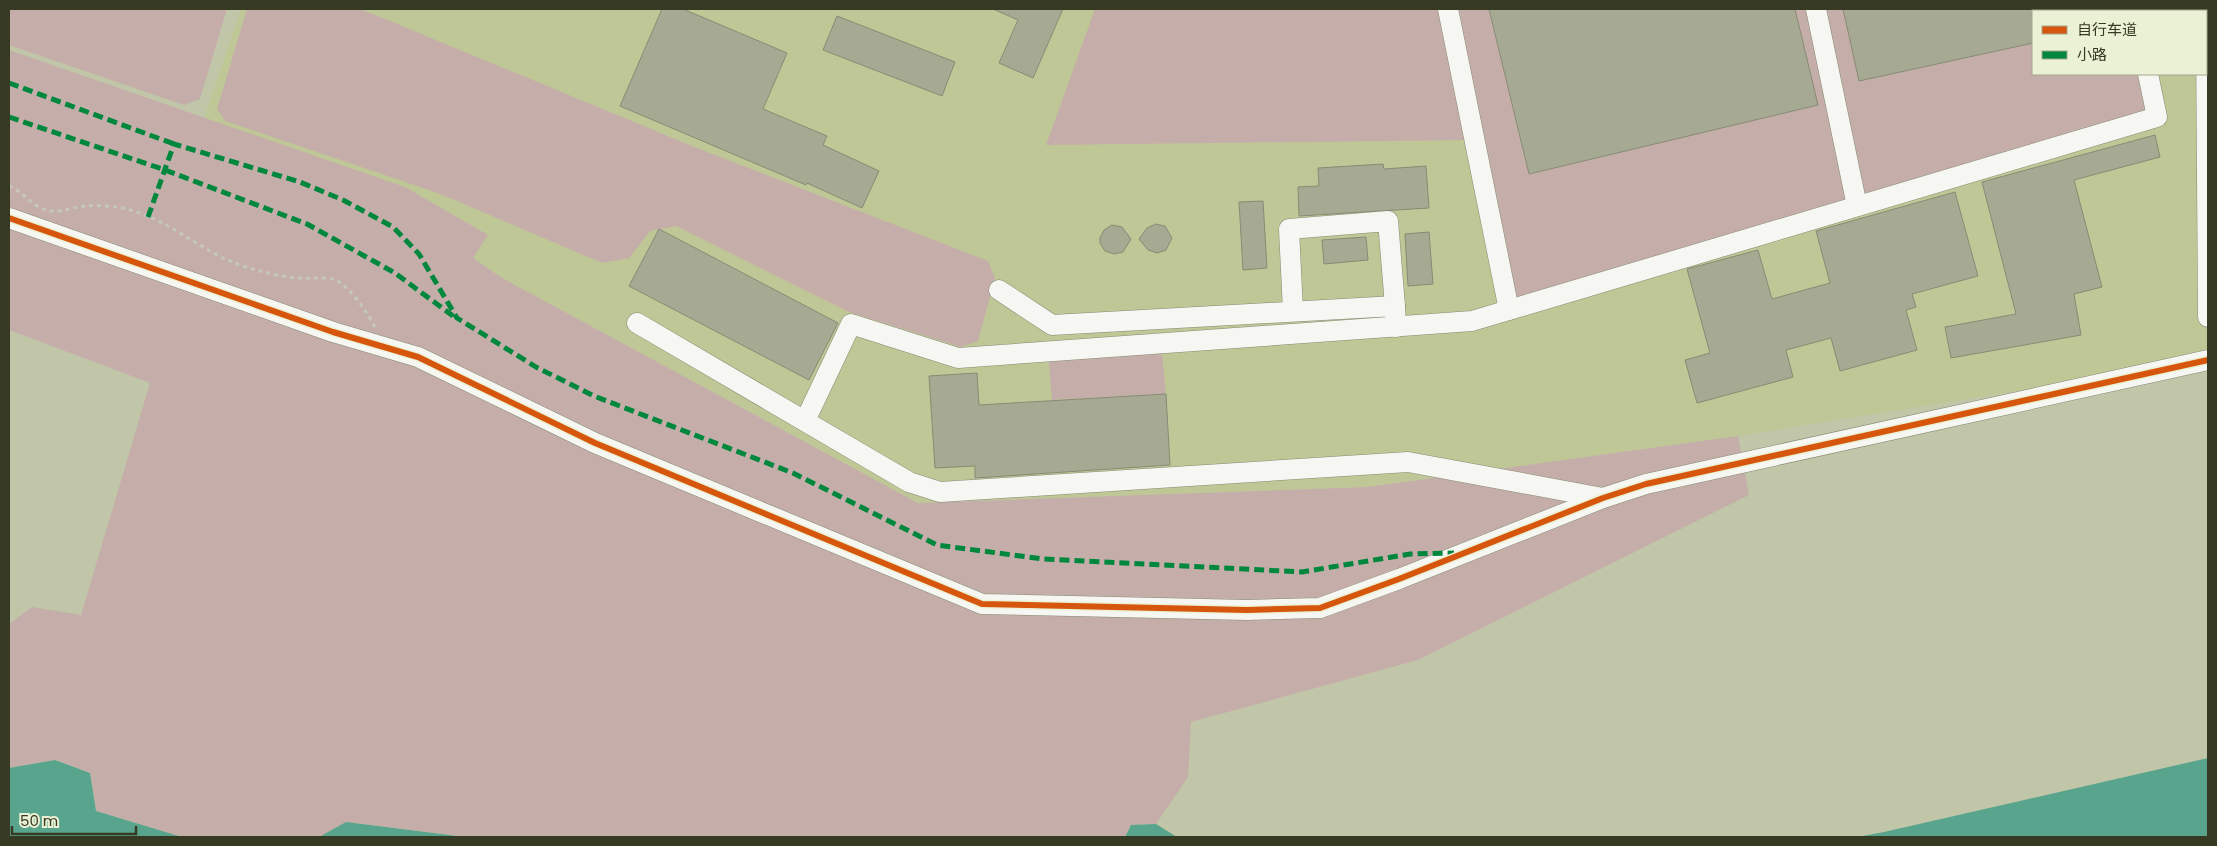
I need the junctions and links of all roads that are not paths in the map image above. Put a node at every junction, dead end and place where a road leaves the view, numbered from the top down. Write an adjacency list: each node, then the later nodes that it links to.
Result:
1 (1448, 9): 9 (street)
2 (1816, 9): 5 (street)
3 (2148, 75): 5 (street)
4 (2206, 75): 11 (street)
5 (1857, 206): 9 (street)
6 (9, 218): 16 (street)
7 (999, 290): 10 (street)
8 (1395, 306): 10 (street); 10 (street); 13 (street)
9 (1509, 310): 13 (street)
10 (1293, 311)
11 (2208, 317)
12 (637, 322): 15 (street)
13 (1396, 327): 15 (street)
14 (2208, 360): 16 (street)
15 (805, 421): 16 (street)
16 (1603, 498)

